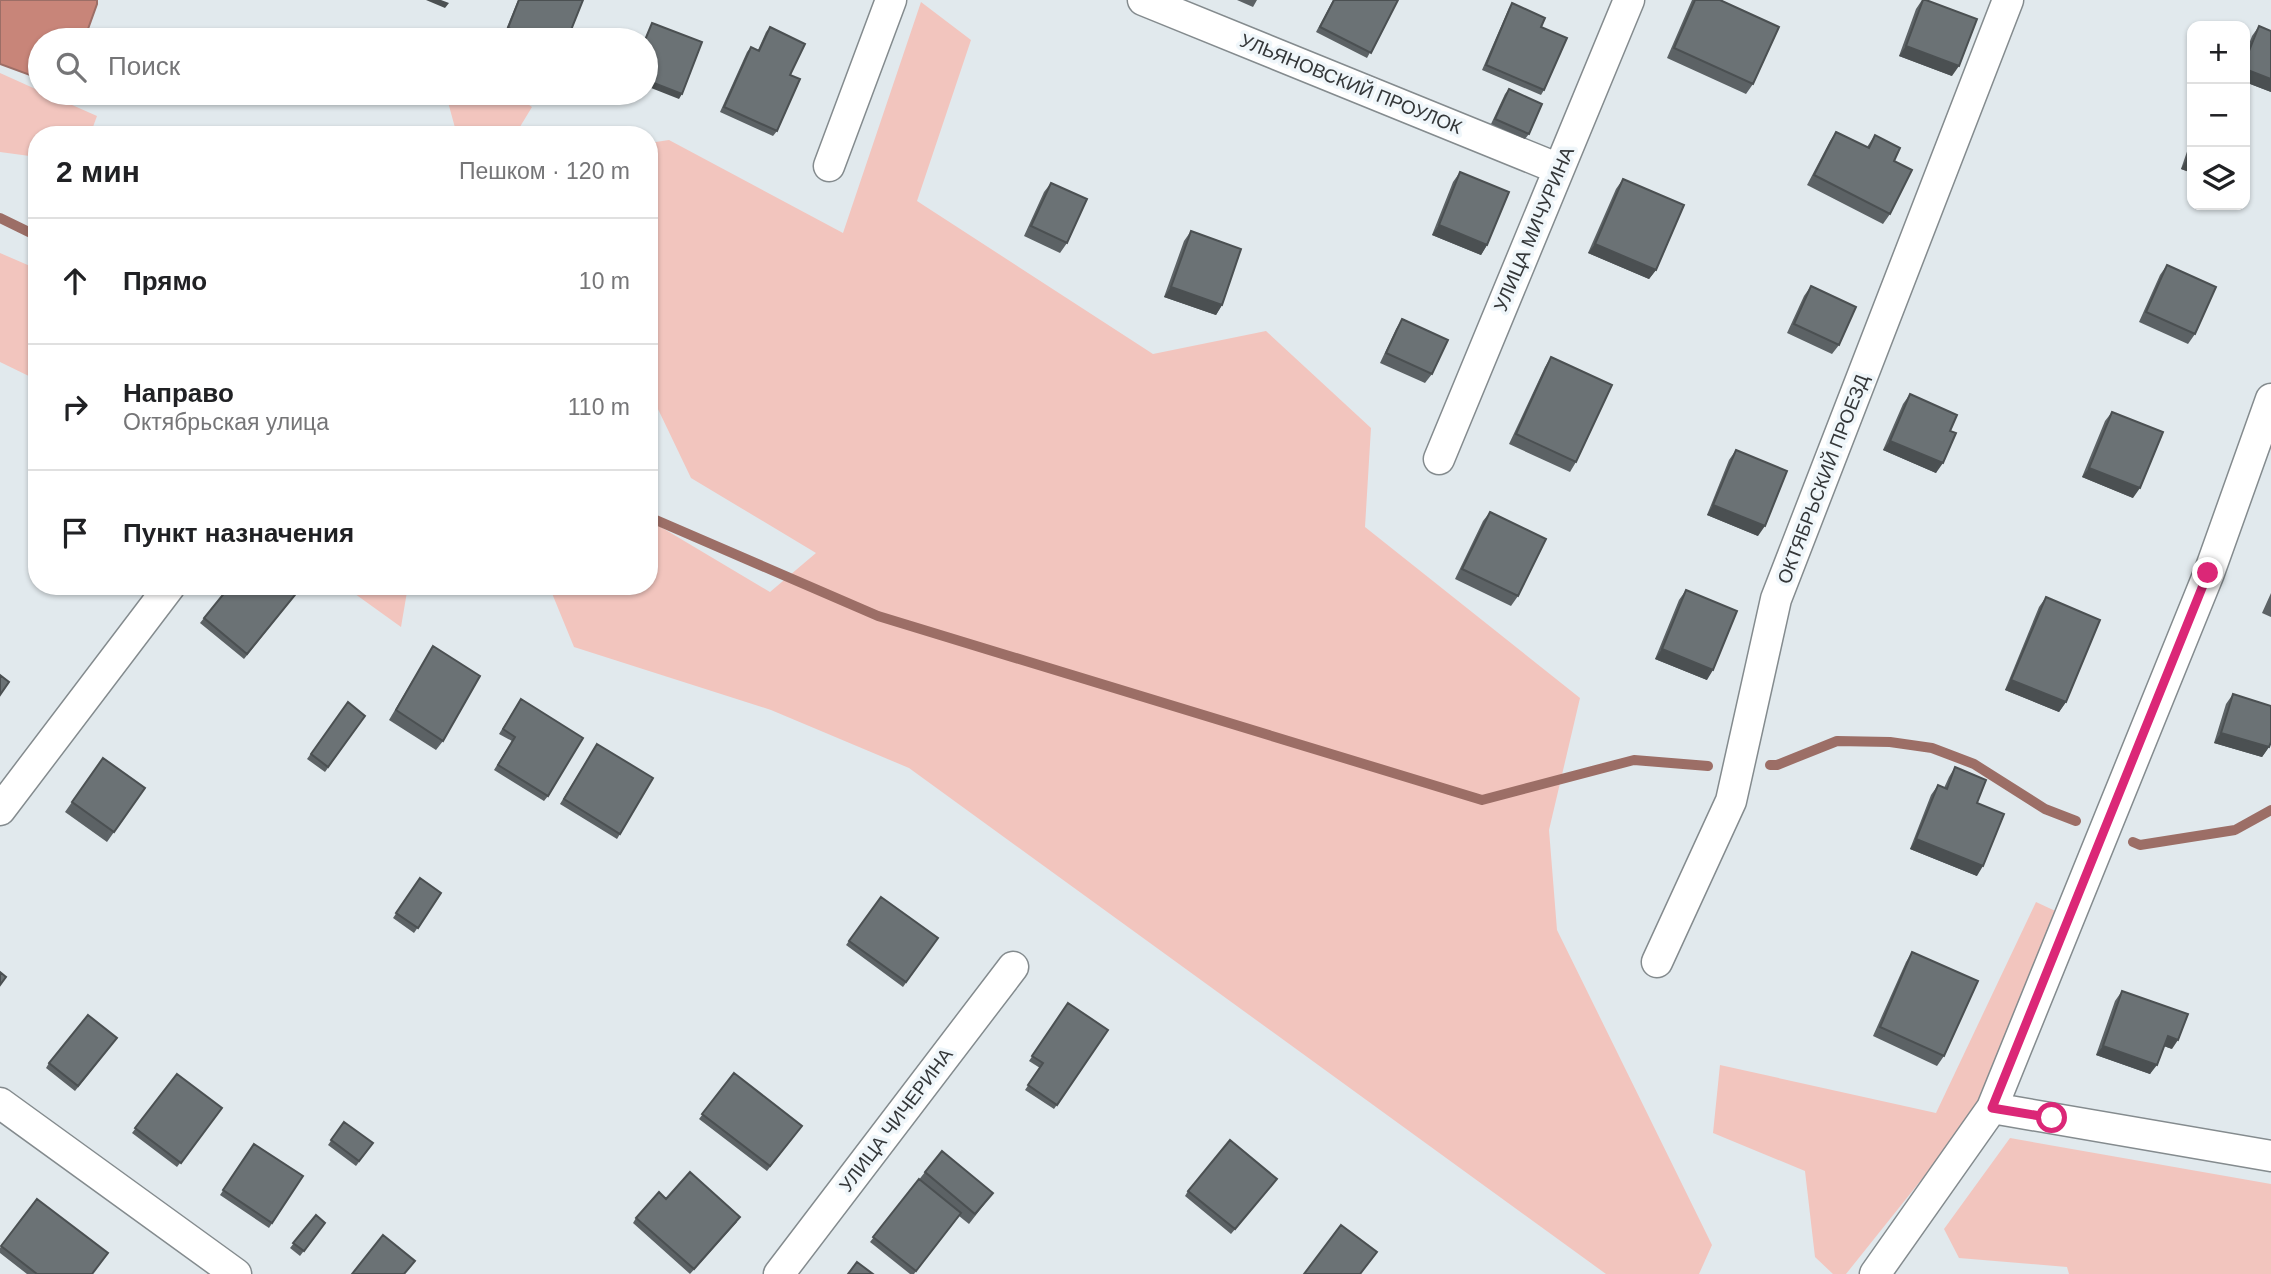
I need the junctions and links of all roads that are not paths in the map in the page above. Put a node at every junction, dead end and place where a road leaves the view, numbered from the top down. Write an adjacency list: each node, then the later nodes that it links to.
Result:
1 (891, 0): 5 (street)
2 (1143, 0): 6 (street, УЛЬЯНОВСКИЙ ПРОУЛОК)
3 (1629, 0): 6 (street, УЛИЦА МИЧУРИНА)
4 (2008, 0): 11 (street, ОКТЯБРЬСКИЙ ПРОЕЗД)
5 (829, 166)
6 (1559, 169): 8 (street, УЛИЦА МИЧУРИНА)
7 (2271, 399): 14 (street)
8 (1438, 459)
9 (163, 595): 10 (street)
10 (0, 810)
11 (1657, 962)
12 (1013, 967): 17 (street, УЛИЦА ЧИЧЕРИНА)
13 (0, 1103): 16 (street)
14 (1992, 1108): 15 (street); 18 (street)
15 (2271, 1156)
16 (236, 1274)
17 (779, 1274)
18 (1875, 1274)

